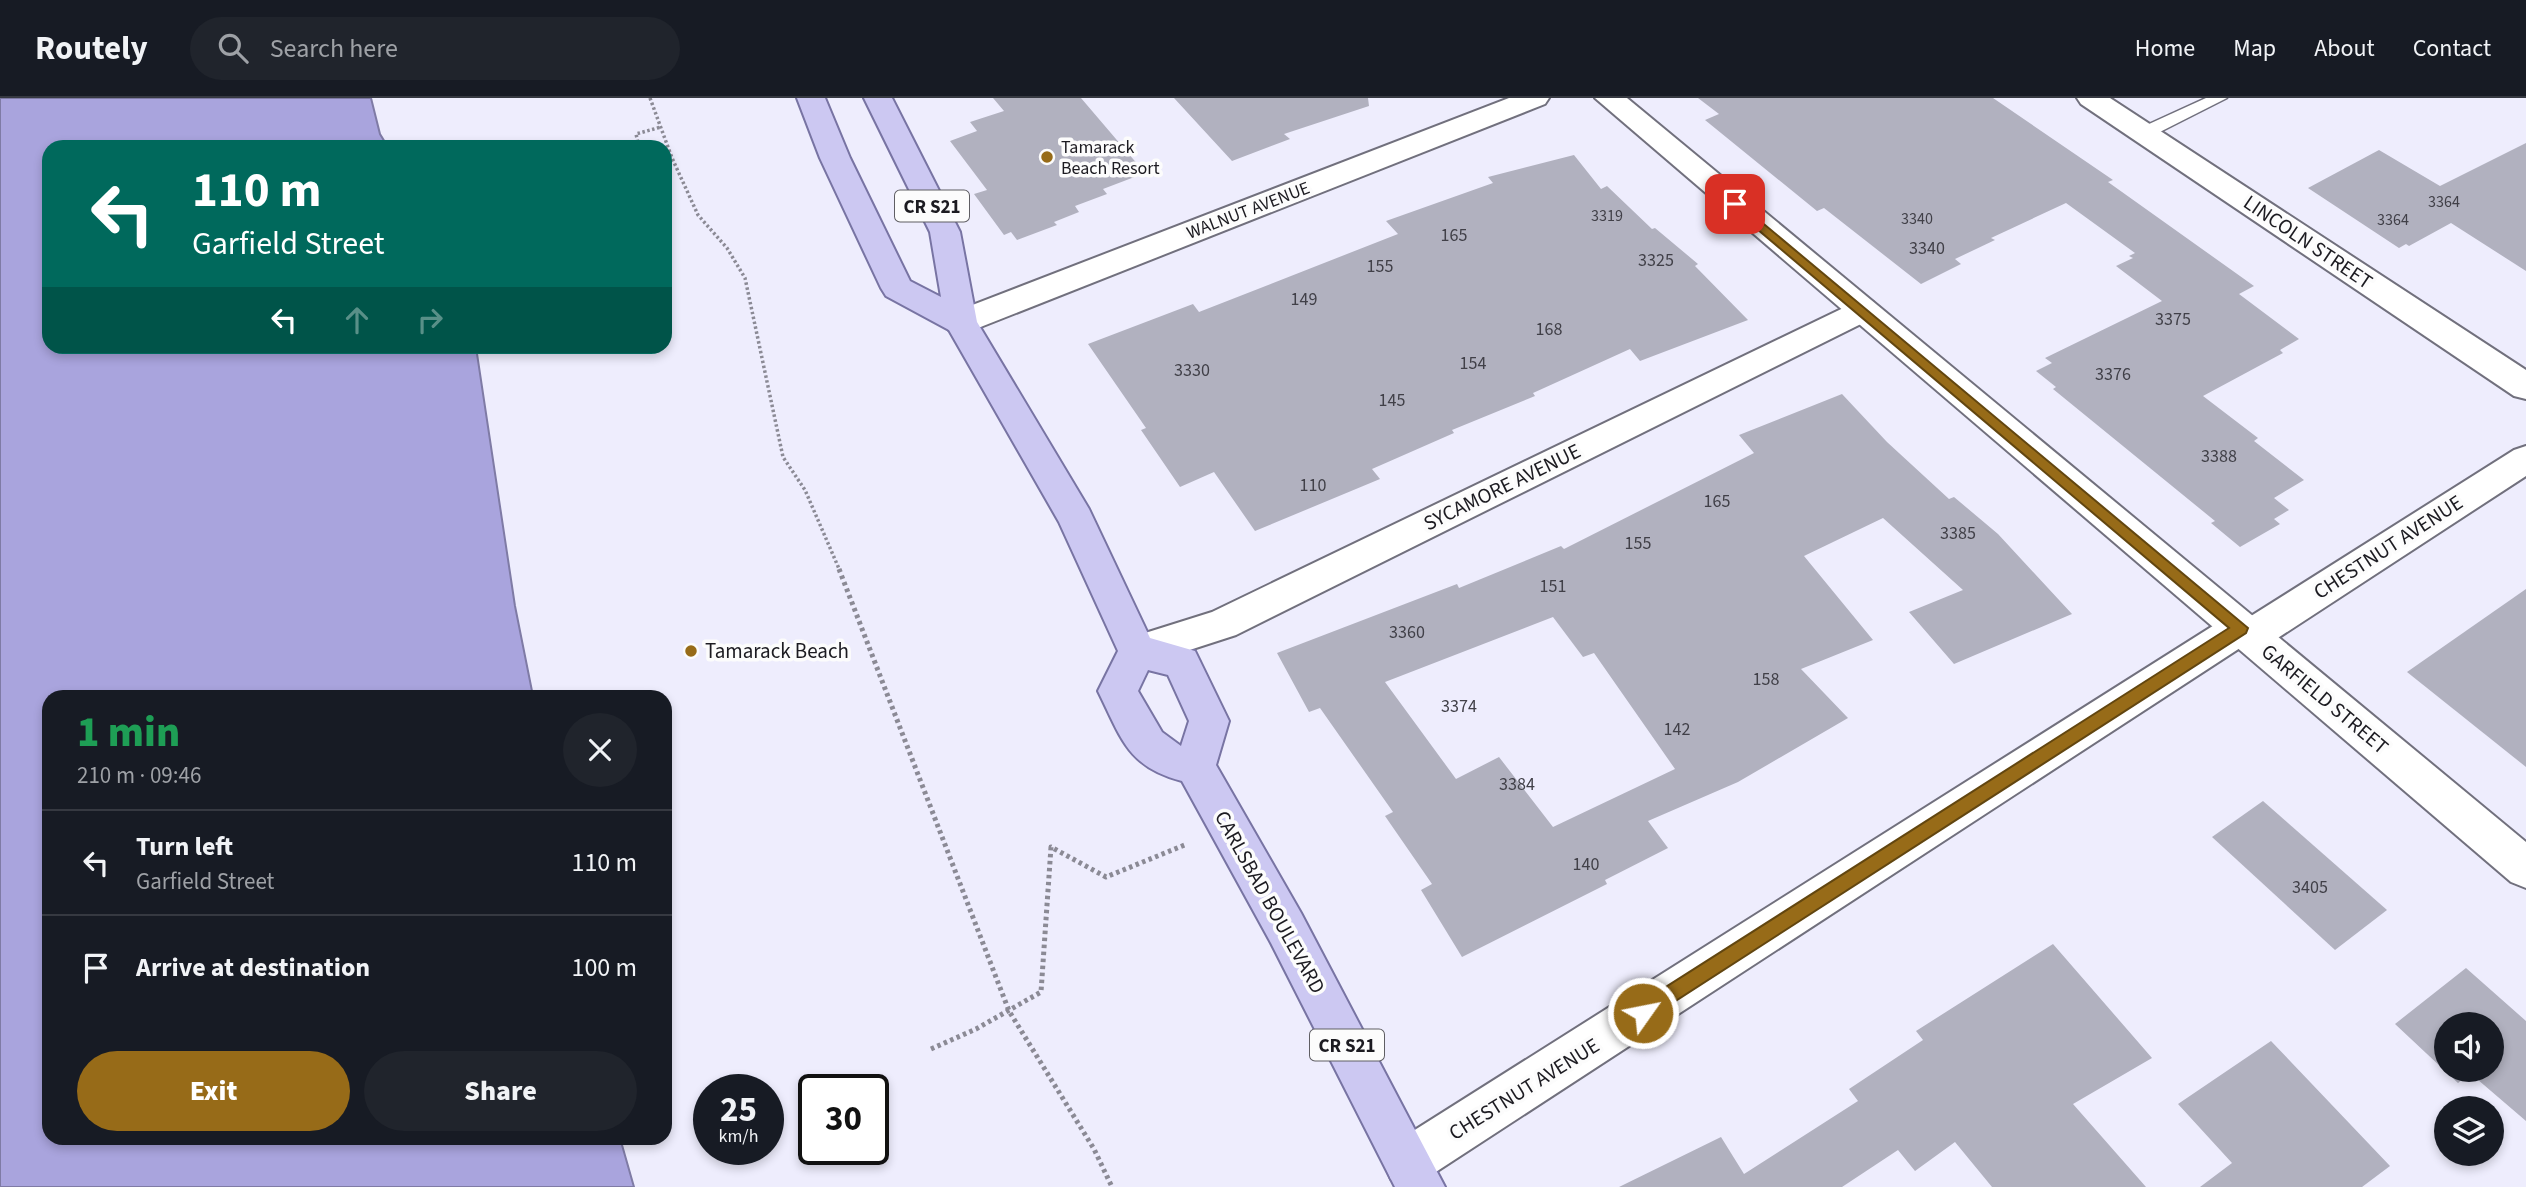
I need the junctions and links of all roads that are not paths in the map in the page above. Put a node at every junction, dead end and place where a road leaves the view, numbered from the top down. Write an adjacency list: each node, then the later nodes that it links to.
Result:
1 (811, 98): 9 (main road, CR S21)
2 (877, 98): 9 (main road, CR S21)
3 (1535, 98): 9 (street, WALNUT AVENUE)
4 (1609, 98): 8 (street, GARFIELD STREET)
5 (2091, 98): 7 (street, LINCOLN STREET)
6 (2219, 98): 7 (lane)
7 (2144, 133): 10 (street, LINCOLN STREET)
8 (1862, 310): 12 (street, GARFIELD STREET); 13 (street, SYCAMORE AVENUE)
9 (961, 322): 13 (main road, CR S21)
10 (2526, 387)
11 (2526, 459): 12 (street, CHESTNUT AVENUE)
12 (2245, 632): 15 (street, GARFIELD STREET); 16 (street, CHESTNUT AVENUE)
13 (1137, 651): 14 (main road); 14 (main road)
14 (1195, 767): 16 (main road, CARLSBAD BOULEVARD / CR S21)
15 (2526, 868)
16 (1414, 1175)

